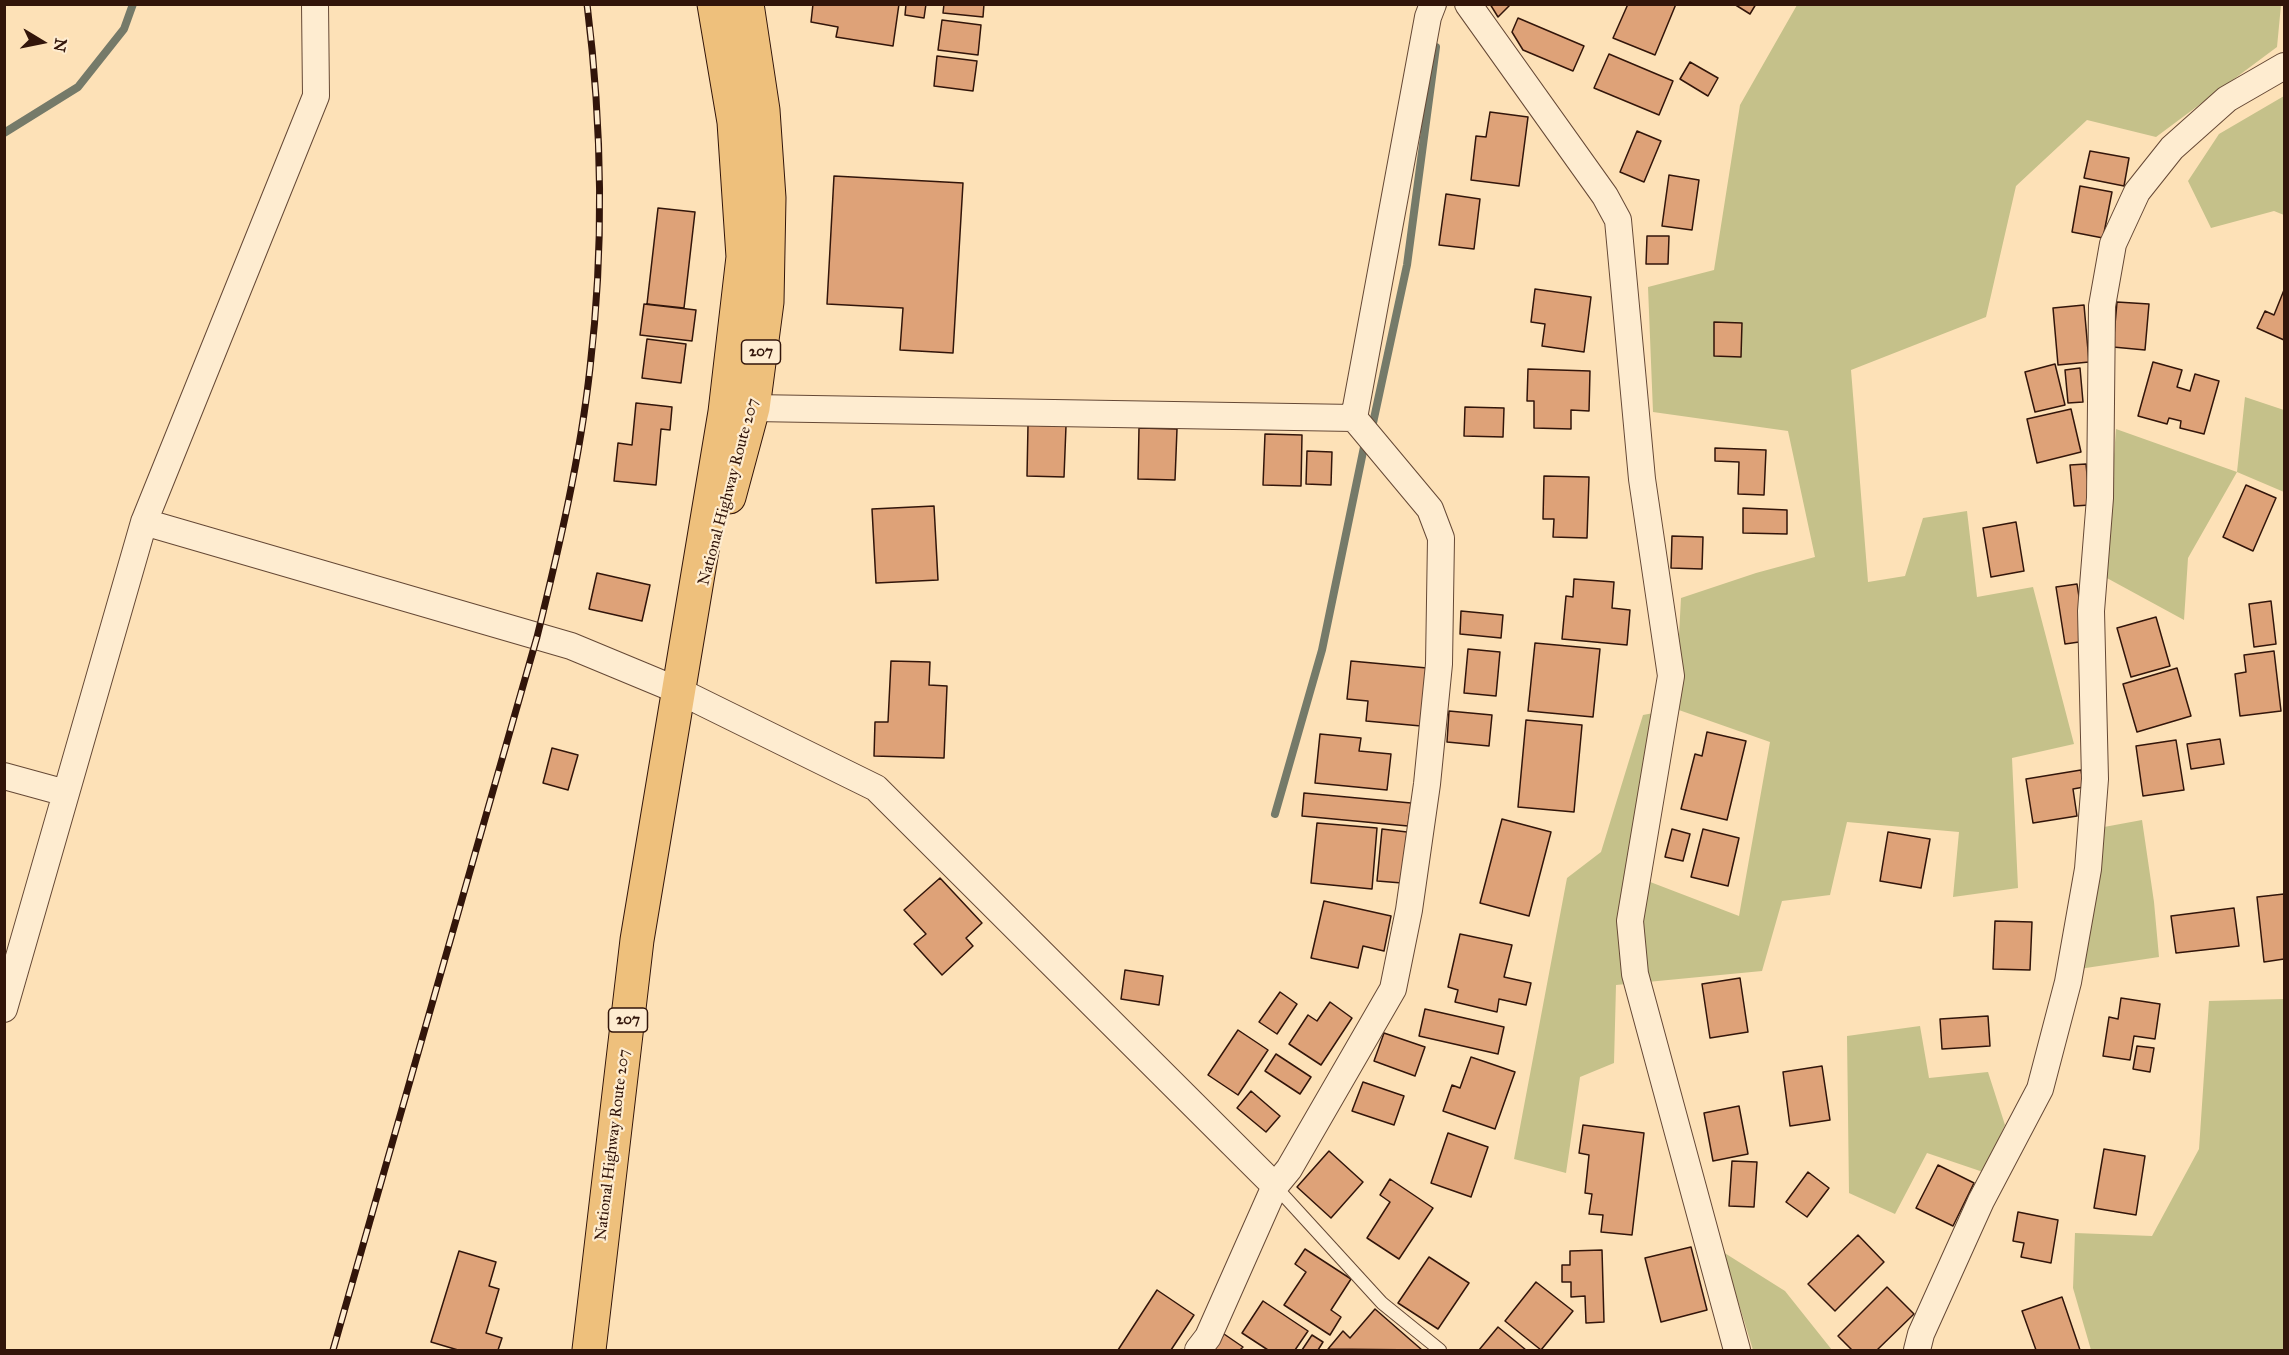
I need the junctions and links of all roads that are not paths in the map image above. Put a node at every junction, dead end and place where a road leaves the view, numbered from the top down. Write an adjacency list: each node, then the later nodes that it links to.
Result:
1 (315, 4): 9 (street)
2 (714, 4): 10 (highway, National Highway Route 207 / 207)
3 (747, 4): 7 (highway, National Highway Route 207 / 207)
4 (1433, 4): 8 (street)
5 (1468, 4): 18 (street)
6 (2284, 66): 19 (street)
7 (753, 408): 8 (street); 10 (highway, National Highway Route 207 / 207)
8 (1354, 418): 14 (street)
9 (144, 522): 10 (street); 12 (street)
10 (677, 690): 14 (street); 15 (highway, National Highway Route 207 / 207)
11 (4, 776): 12 (street)
12 (66, 793): 13 (street)
13 (4, 1010)
14 (1275, 1186): 16 (street); 17 (lane)
15 (589, 1350)
16 (1198, 1350)
17 (1440, 1350)
18 (1737, 1350)
19 (1917, 1350)

